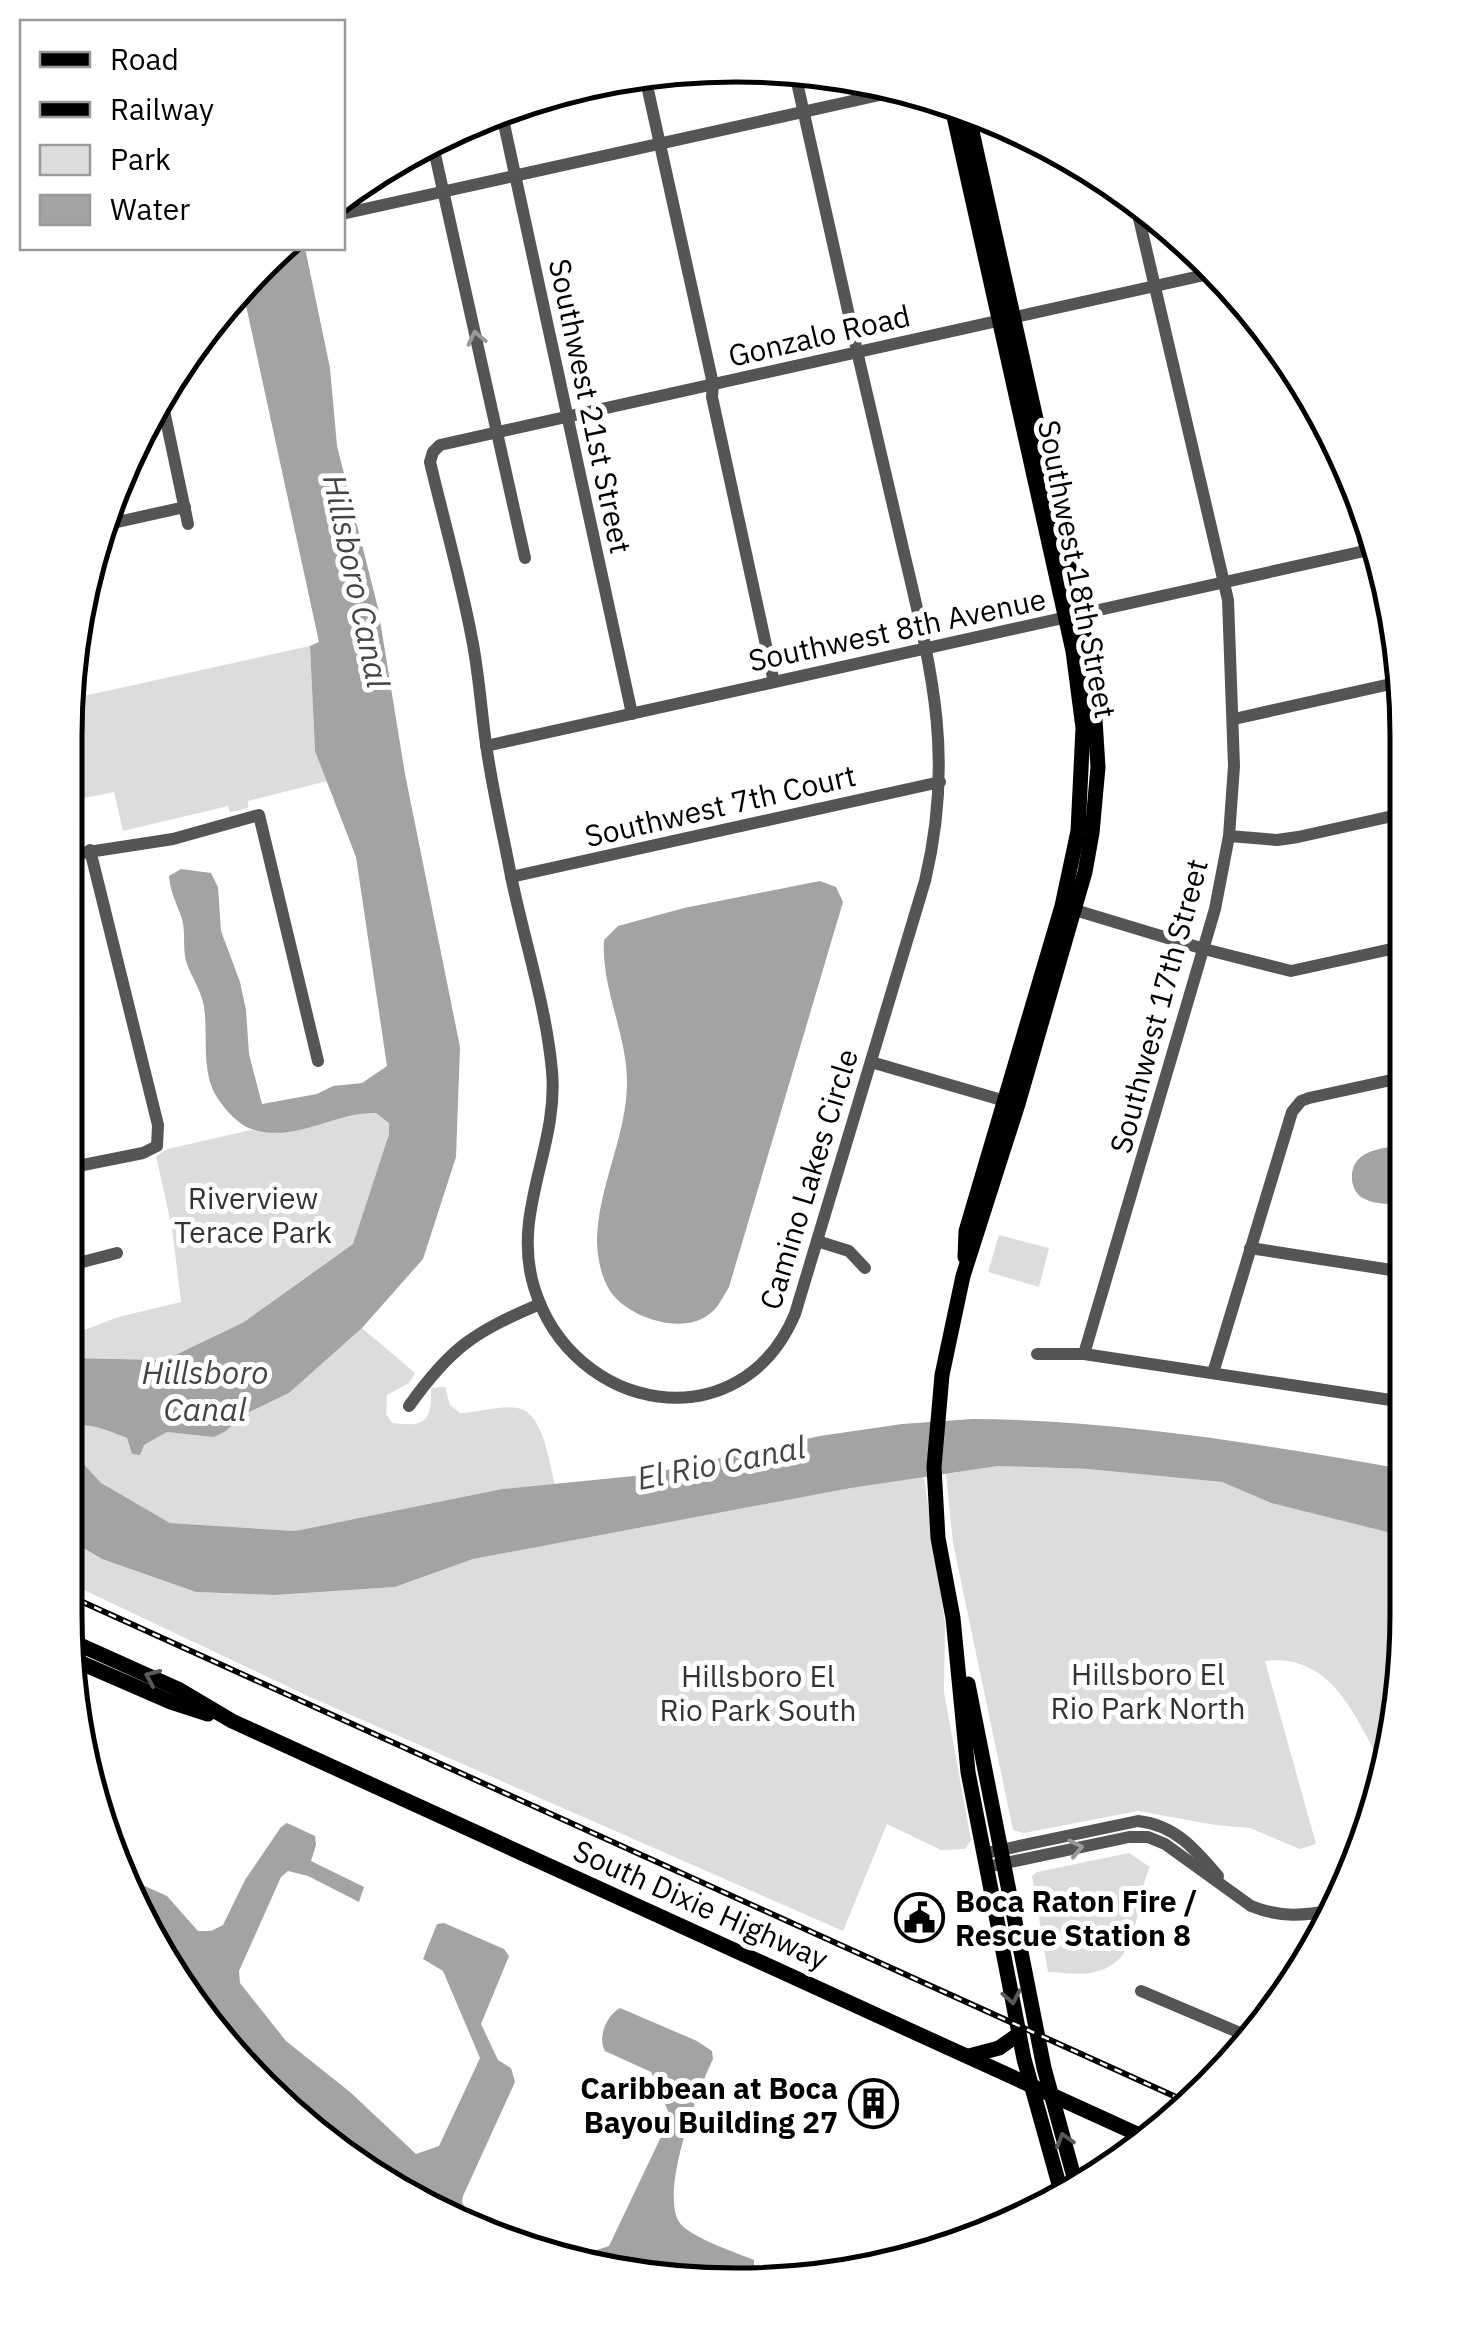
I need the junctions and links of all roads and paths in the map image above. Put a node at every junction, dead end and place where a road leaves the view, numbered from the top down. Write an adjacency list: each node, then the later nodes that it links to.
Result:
1 (798, 86): 4 (street, Camino Lakes Circle)
2 (648, 89): 8 (street)
3 (871, 97): 4 (street)
4 (804, 111): 8 (street); 17 (street, Camino Lakes Circle)
5 (956, 120): 16 (main road, Southwest 18th Street)
6 (504, 125): 10 (street, Southwest 21st Street)
7 (970, 126): 16 (main road, Southwest 18th Street)
8 (659, 143): 10 (street); 18 (street)
9 (436, 156): 11 (street)
10 (515, 175): 11 (street); 20 (street, Southwest 21st Street)
11 (444, 191): 12 (street); 21 (street, one-way to 11)
12 (345, 213)
13 (1140, 222): 15 (street, Southwest 17th Street)
14 (1201, 276): 15 (street, Gonzalo Road)
15 (1154, 286): 16 (street, Gonzalo Road); 28 (street, Southwest 17th Street)
16 (1006, 319): 17 (street, Gonzalo Road); 29 (main road, Southwest 18th Street)
17 (857, 351): 18 (street, Gonzalo Road); 30 (street, Camino Lakes Circle)
18 (713, 384): 20 (street, Gonzalo Road); 31 (street)
19 (166, 417): 23 (street)
20 (569, 417): 21 (street, Gonzalo Road); 33 (street, Southwest 21st Street)
21 (496, 433): 22 (street, Gonzalo Road); 27 (street)
22 (433, 452): 35 (street, Camino Lakes Circle)
23 (185, 507): 24 (street); 25 (street)
24 (119, 522)
25 (188, 524)
26 (1363, 551): 28 (street, Southwest 8th Avenue)
27 (525, 558)
28 (1224, 582): 29 (street, Southwest 8th Avenue); 34 (street, Southwest 17th Street)
29 (1072, 616): 30 (street, Southwest 8th Avenue); 42 (main road, Southwest 18th Street)
30 (926, 648): 31 (street, Southwest 8th Avenue); 36 (street, Camino Lakes Circle)
31 (774, 682): 33 (street, Southwest 8th Avenue)
32 (1388, 685): 34 (street)
33 (632, 714): 35 (street, Southwest 8th Avenue)
34 (1234, 719): 38 (street, Southwest 17th Street)
35 (486, 746): 41 (street, Camino Lakes Circle)
36 (940, 782): 41 (street, Southwest 7th Court); 46 (street, Camino Lakes Circle)
37 (1390, 817): 38 (street)
38 (1229, 836): 43 (street, Southwest 17th Street)
39 (90, 850): 40 (street); 45 (street); 49 (street)
40 (82, 852)
41 (511, 877): 56 (street, Camino Lakes Circle)
42 (1068, 908): 43 (street); 48 (main road, Southwest 18th Street)
43 (1204, 949): 44 (street); 58 (street, Southwest 17th Street)
44 (1390, 950)
45 (318, 1061)
46 (870, 1062): 48 (street); 50 (street, Camino Lakes Circle)
47 (1390, 1080): 51 (street)
48 (1011, 1102): 67 (main road, Southwest 18th Street)
49 (82, 1165)
50 (817, 1241): 54 (street); 56 (street, Camino Lakes Circle)
51 (1250, 1248): 55 (street); 59 (street)
52 (117, 1253): 53 (street)
53 (82, 1262)
54 (864, 1268)
55 (1390, 1270)
56 (540, 1304): 61 (street)
57 (1037, 1354): 58 (street)
58 (1084, 1354): 59 (street)
59 (1213, 1373): 60 (street)
60 (1390, 1400)
61 (409, 1406)
62 (84, 1647): 64 (main road, South Dixie Highway, one-way to 62)
63 (85, 1664): 64 (main road, South Dixie Highway)
64 (232, 1721): 73 (main road, South Dixie Highway)
65 (1174, 1832): 66 (street); 67 (street); 68 (street)
66 (1165, 1844): 67 (street, one-way to 66); 68 (street)
67 (994, 1858): 72 (main road, Southwest 18th Street, one-way to 72); 75 (main road, Southwest 18th Street)
68 (1195, 1859): 69 (street)
69 (1318, 1912)
70 (1141, 1991): 71 (street)
71 (1238, 2032)
72 (1019, 2034): 73 (main road); 74 (main road, Southwest 18th Street)
73 (969, 2056): 74 (main road, South Dixie Highway)
74 (1030, 2083): 75 (main road, South Dixie Highway); 78 (main road, Southwest 18th Street)
75 (1050, 2092): 76 (main road, South Dixie Highway); 77 (main road, Southwest 18th Street, one-way to 75)
76 (1134, 2132)
77 (1074, 2174)
78 (1059, 2183)

